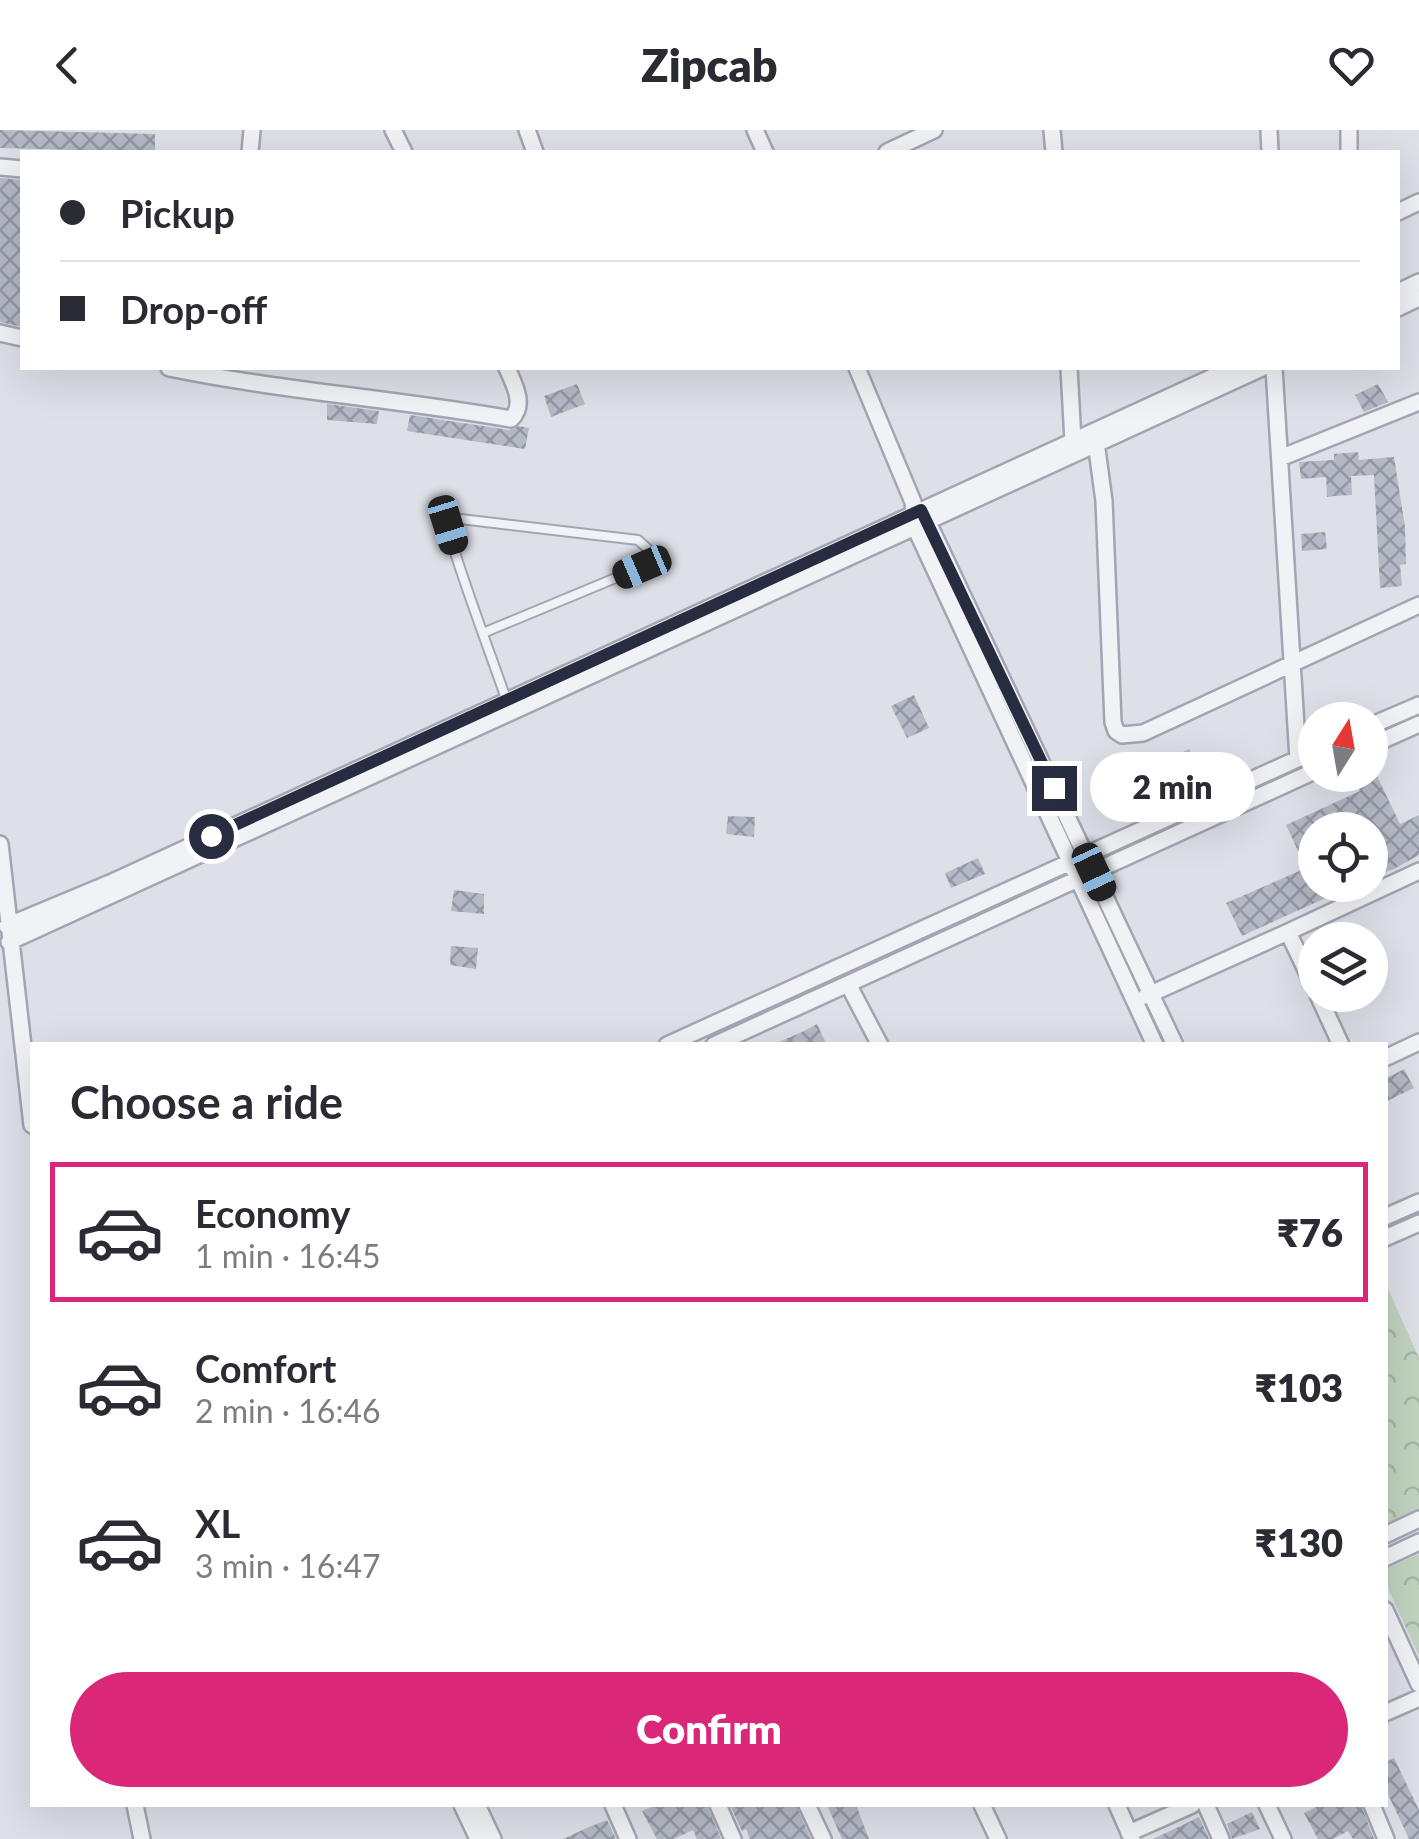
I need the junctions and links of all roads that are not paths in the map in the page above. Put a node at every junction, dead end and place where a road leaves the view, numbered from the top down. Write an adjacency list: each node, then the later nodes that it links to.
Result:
1 (934, 130): 2 (street)
2 (891, 150)
3 (193, 370): 10 (street)
4 (508, 370): 10 (street)
5 (858, 370): 15 (street)
6 (1069, 370): 12 (street)
7 (1228, 370): 12 (street)
8 (1258, 370): 13 (street)
9 (1274, 370): 14 (street)
10 (242, 374)
11 (1419, 402): 14 (street)
12 (1073, 441): 15 (street)
13 (1096, 442): 15 (street); 18 (street)
14 (1280, 458): 18 (street)
15 (918, 515): 20 (street); 27 (street)
16 (1419, 605): 18 (street)
17 (484, 634): 17 (lane); 20 (lane)
18 (1292, 664): 24 (street)
19 (1419, 705): 21 (street)
20 (509, 707): 31 (street)
21 (1388, 718)
22 (1419, 724): 23 (street)
23 (1388, 738)
24 (1298, 758): 27 (street)
25 (1298, 779): 29 (street)
26 (0, 844): 31 (street)
27 (1078, 858): 29 (street); 32 (street)
28 (1419, 872): 30 (street)
29 (1086, 875): 33 (street); 36 (street); 37 (street)
30 (1288, 932): 34 (street); 36 (street)
31 (8, 934): 47 (street)
32 (911, 934): 33 (street); 39 (street)
33 (918, 952): 35 (street)
34 (1298, 953)
35 (848, 984): 40 (street); 41 (street)
36 (1151, 994): 37 (street); 43 (street)
37 (1135, 1001): 42 (street)
38 (1326, 1012): 44 (street)
39 (674, 1042)
40 (721, 1042)
41 (878, 1042)
42 (1154, 1042)
43 (1174, 1042)
44 (1341, 1042)
45 (1419, 1042): 46 (street)
46 (1388, 1057)
47 (30, 1110)
48 (1419, 1202): 49 (street)
49 (1388, 1216)
50 (1419, 1223): 51 (street)
51 (1388, 1237)
52 (1419, 1519): 53 (street)
53 (1388, 1534)
54 (1419, 1542): 55 (street)
55 (1388, 1557)
56 (1388, 1617): 57 (street)
57 (1419, 1684)
58 (1419, 1698): 59 (street)
59 (1388, 1712)
60 (135, 1807): 74 (street)
61 (463, 1807): 75 (street)
62 (479, 1807): 76 (street)
63 (613, 1807): 77 (street)
64 (719, 1807): 78 (street)
65 (809, 1807): 79 (street)
66 (983, 1807): 72 (street)
67 (1118, 1807): 73 (street)
68 (1188, 1807): 73 (street)
69 (1207, 1807): 81 (street)
70 (1268, 1807): 82 (street)
71 (1373, 1807): 83 (street)
72 (996, 1835): 80 (street)
73 (1131, 1836)
74 (142, 1839)
75 (478, 1839)
76 (493, 1839)
77 (628, 1839)
78 (733, 1839)
79 (823, 1839)
80 (977, 1839)
81 (1221, 1839)
82 (1282, 1839)
83 (1386, 1839)

